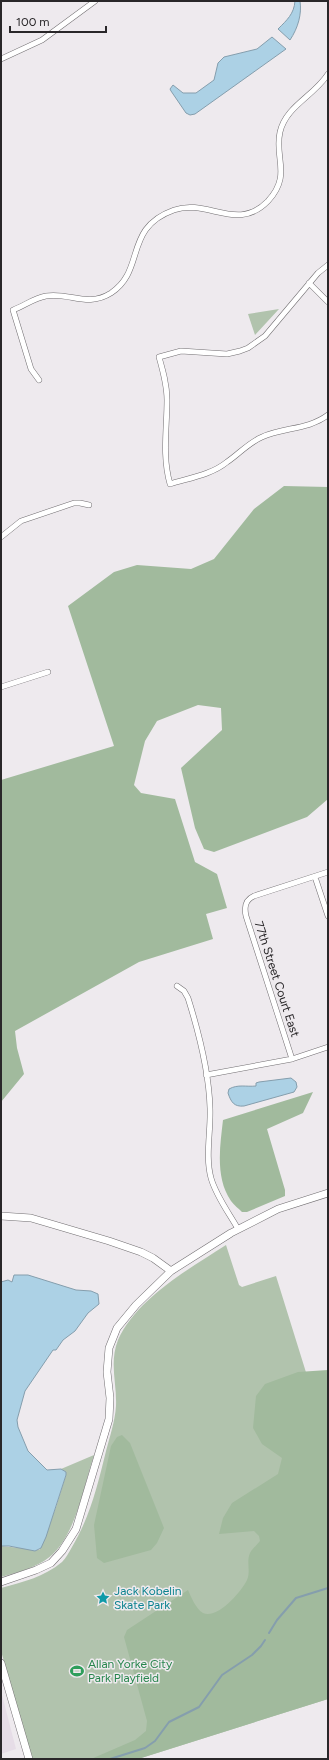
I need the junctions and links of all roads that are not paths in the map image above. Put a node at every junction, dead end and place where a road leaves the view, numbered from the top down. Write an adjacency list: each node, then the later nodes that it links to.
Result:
1 (95, 1): 2 (street)
2 (1, 59)
3 (328, 74): 7 (street)
4 (328, 265): 5 (street)
5 (310, 283): 6 (street); 8 (street)
6 (328, 302)
7 (39, 380)
8 (328, 415)
9 (89, 505): 10 (street)
10 (1, 537)
11 (48, 672): 12 (street)
12 (1, 688)
13 (328, 872): 14 (street)
14 (315, 876): 15 (street); 18 (street, 77th Street Court East)
15 (328, 916)
16 (177, 986): 19 (street)
17 (328, 1047): 18 (street)
18 (292, 1059): 19 (street)
19 (206, 1075): 22 (street)
20 (328, 1193): 22 (street)
21 (1, 1216): 23 (street)
22 (238, 1229): 23 (street)
23 (171, 1271): 24 (street)
24 (1, 1582)
25 (1, 1664): 26 (street)
26 (29, 1759)

